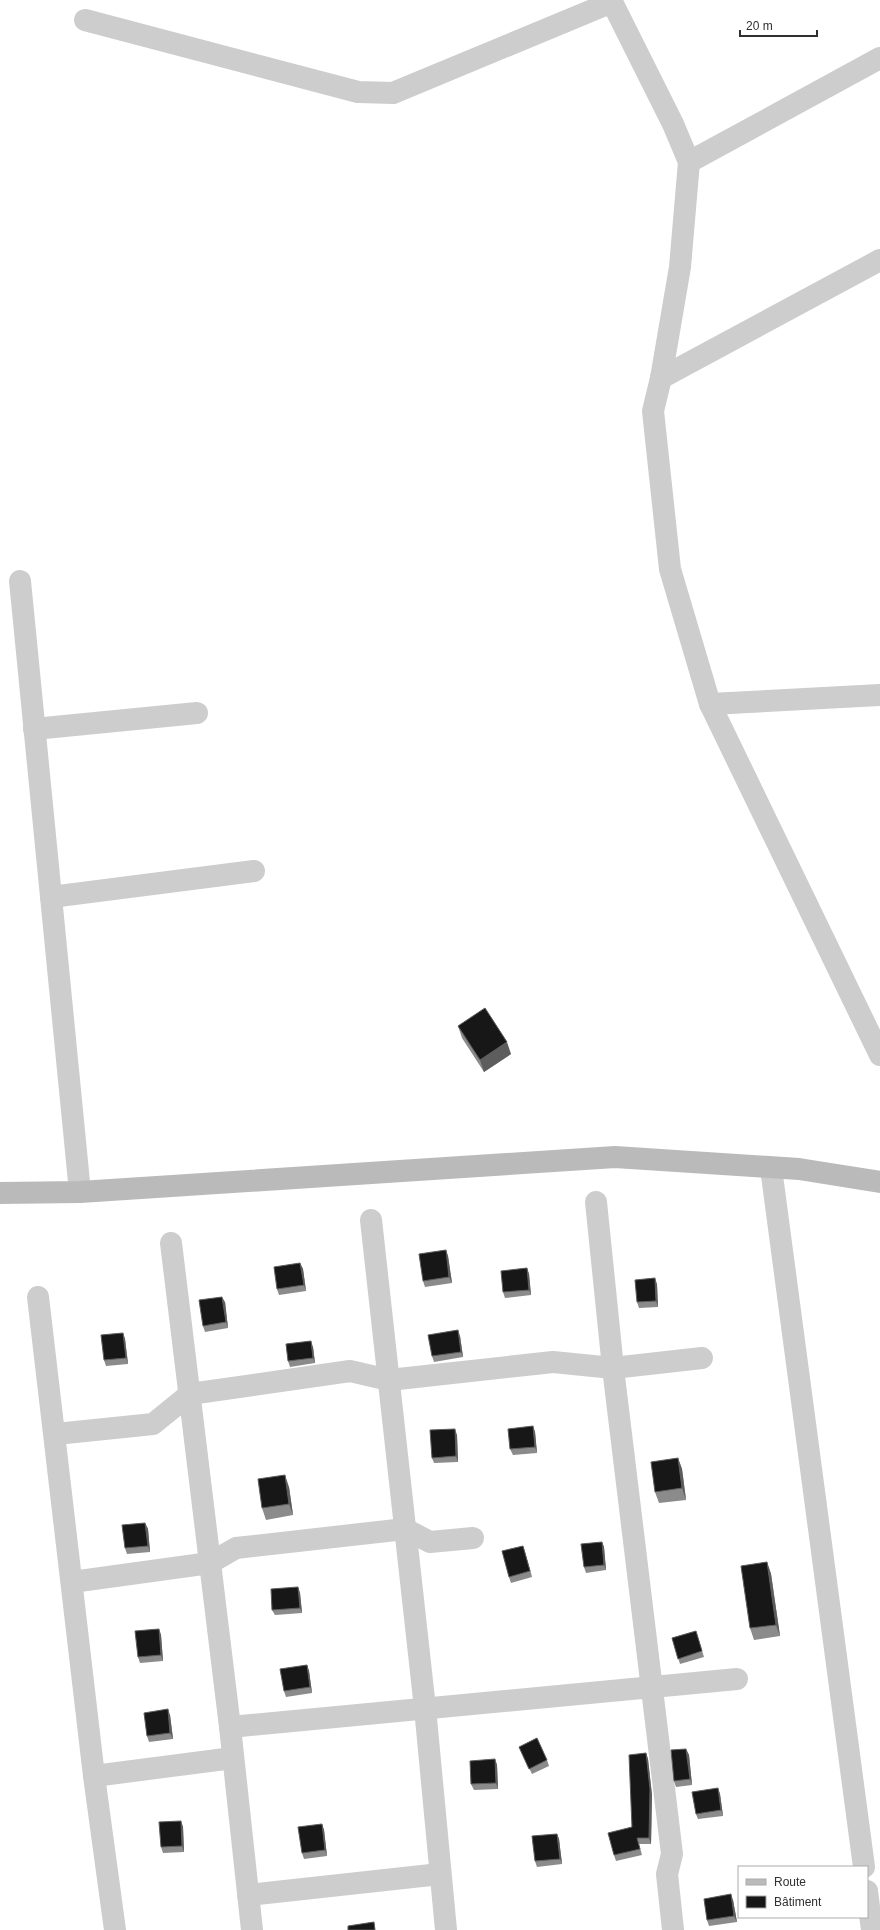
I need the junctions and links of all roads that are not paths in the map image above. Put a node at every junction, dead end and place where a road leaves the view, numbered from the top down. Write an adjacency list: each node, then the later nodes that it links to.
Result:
1 (612, 1): 2 (street); 4 (street)
2 (85, 20)
3 (880, 58): 4 (street)
4 (689, 162): 6 (street)
5 (880, 260): 6 (street)
6 (661, 378): 9 (street)
7 (20, 581): 11 (street)
8 (880, 695): 9 (street)
9 (710, 704): 14 (street)
10 (197, 713): 11 (street)
11 (34, 729): 13 (street)
12 (254, 871): 13 (street)
13 (51, 897): 18 (street)
14 (880, 1055)
15 (771, 1168): 16 (main road); 18 (main road); 40 (street)
16 (799, 1169): 17 (main road); 20 (main road)
17 (880, 1182)
18 (80, 1192): 19 (main road)
19 (0, 1193)
20 (880, 1194)
21 (596, 1202): 26 (street)
22 (371, 1220): 27 (street)
23 (171, 1244): 28 (street)
24 (38, 1297): 29 (street)
25 (702, 1358): 26 (street)
26 (613, 1368): 27 (street); 35 (street)
27 (389, 1380): 28 (street); 30 (street)
28 (190, 1394): 29 (street); 32 (street)
29 (56, 1434): 33 (street)
30 (405, 1529): 31 (street); 32 (street); 36 (street)
31 (473, 1538)
32 (210, 1563): 33 (street); 37 (street)
33 (72, 1582): 39 (street)
34 (737, 1679): 35 (street)
35 (652, 1687): 36 (street); 47 (street)
36 (425, 1708): 37 (street); 41 (street)
37 (230, 1727): 38 (street)
38 (233, 1758): 39 (street); 42 (street)
39 (94, 1776): 44 (street)
40 (864, 1866)
41 (440, 1874): 42 (street); 46 (street)
42 (248, 1895): 45 (street)
43 (868, 1899): 48 (street)
44 (115, 1930)
45 (252, 1930)
46 (446, 1930)
47 (673, 1930)
48 (872, 1930)

